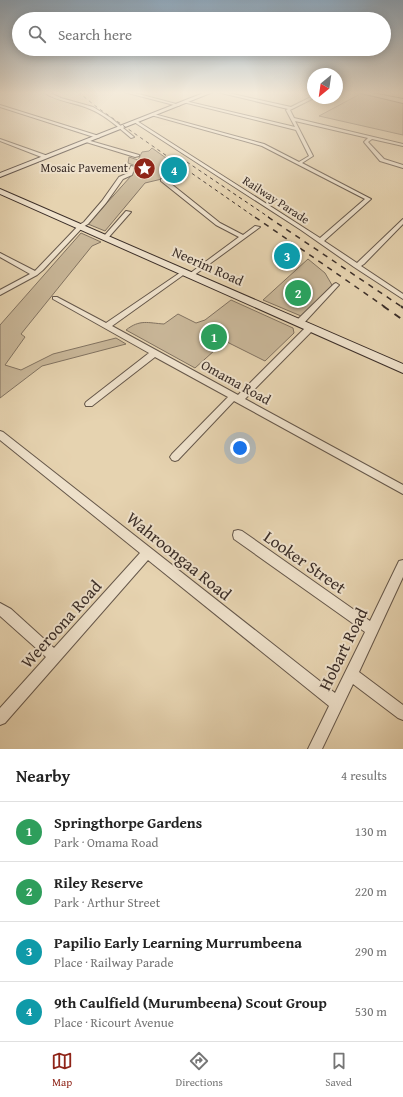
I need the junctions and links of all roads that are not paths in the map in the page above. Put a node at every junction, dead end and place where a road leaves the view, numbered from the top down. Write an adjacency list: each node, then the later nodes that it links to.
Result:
1 (66, 127): 8 (street)
2 (144, 127): 28 (street, Railway Parade)
3 (197, 127): 16 (street)
4 (289, 127): 7 (street)
5 (325, 127): 10 (street)
6 (121, 128): 8 (street); 9 (street)
7 (297, 129): 16 (street)
8 (98, 137): 12 (street)
9 (132, 137)
10 (371, 138): 13 (street); 18 (street)
11 (0, 140): 15 (street)
12 (87, 141): 14 (street); 15 (street)
13 (403, 145)
14 (137, 156)
15 (46, 157): 19 (street)
16 (300, 163): 28 (street)
17 (133, 167): 24 (street)
18 (403, 167)
19 (0, 175)
20 (163, 180): 27 (street)
21 (0, 191): 24 (street, Neerim Road)
22 (128, 212): 26 (street)
23 (403, 221): 30 (street)
24 (81, 226): 26 (street, Neerim Road); 32 (street)
25 (257, 227): 27 (street)
26 (106, 237): 31 (street, Neerim Road)
27 (243, 238): 31 (street)
28 (319, 240): 30 (street, Railway Parade)
29 (0, 255): 32 (street)
30 (356, 266): 35 (street, Railway Parade)
31 (187, 273): 37 (street, Neerim Road); 38 (street)
32 (35, 274): 34 (street)
33 (336, 285): 37 (street)
34 (0, 293)
35 (403, 297)
36 (56, 298): 38 (street, Omama Road)
37 (304, 325): 40 (street, Neerim Road); 41 (street)
38 (107, 326): 39 (street, Omama Road)
39 (155, 353): 41 (street, Omama Road); 42 (street)
40 (403, 368)
41 (237, 398): 44 (street); 45 (street, Omama Road)
42 (89, 404)
43 (0, 435): 47 (street, Wahroongaa Road)
44 (175, 457)
45 (403, 490)
46 (238, 535): 50 (street, Looker Street)
47 (147, 553): 51 (street, Weeroona Road); 53 (street, Wahroongaa Road)
48 (403, 565): 50 (street, Hobart Road)
49 (0, 609): 51 (street)
50 (372, 630): 52 (street, Hobart Road)
51 (54, 656): 55 (street, Weeroona Road)
52 (351, 674): 53 (street, Hobart Road); 54 (street)
53 (336, 703): 56 (street, Hobart Road)
54 (403, 713)
55 (0, 718)
56 (315, 749)

